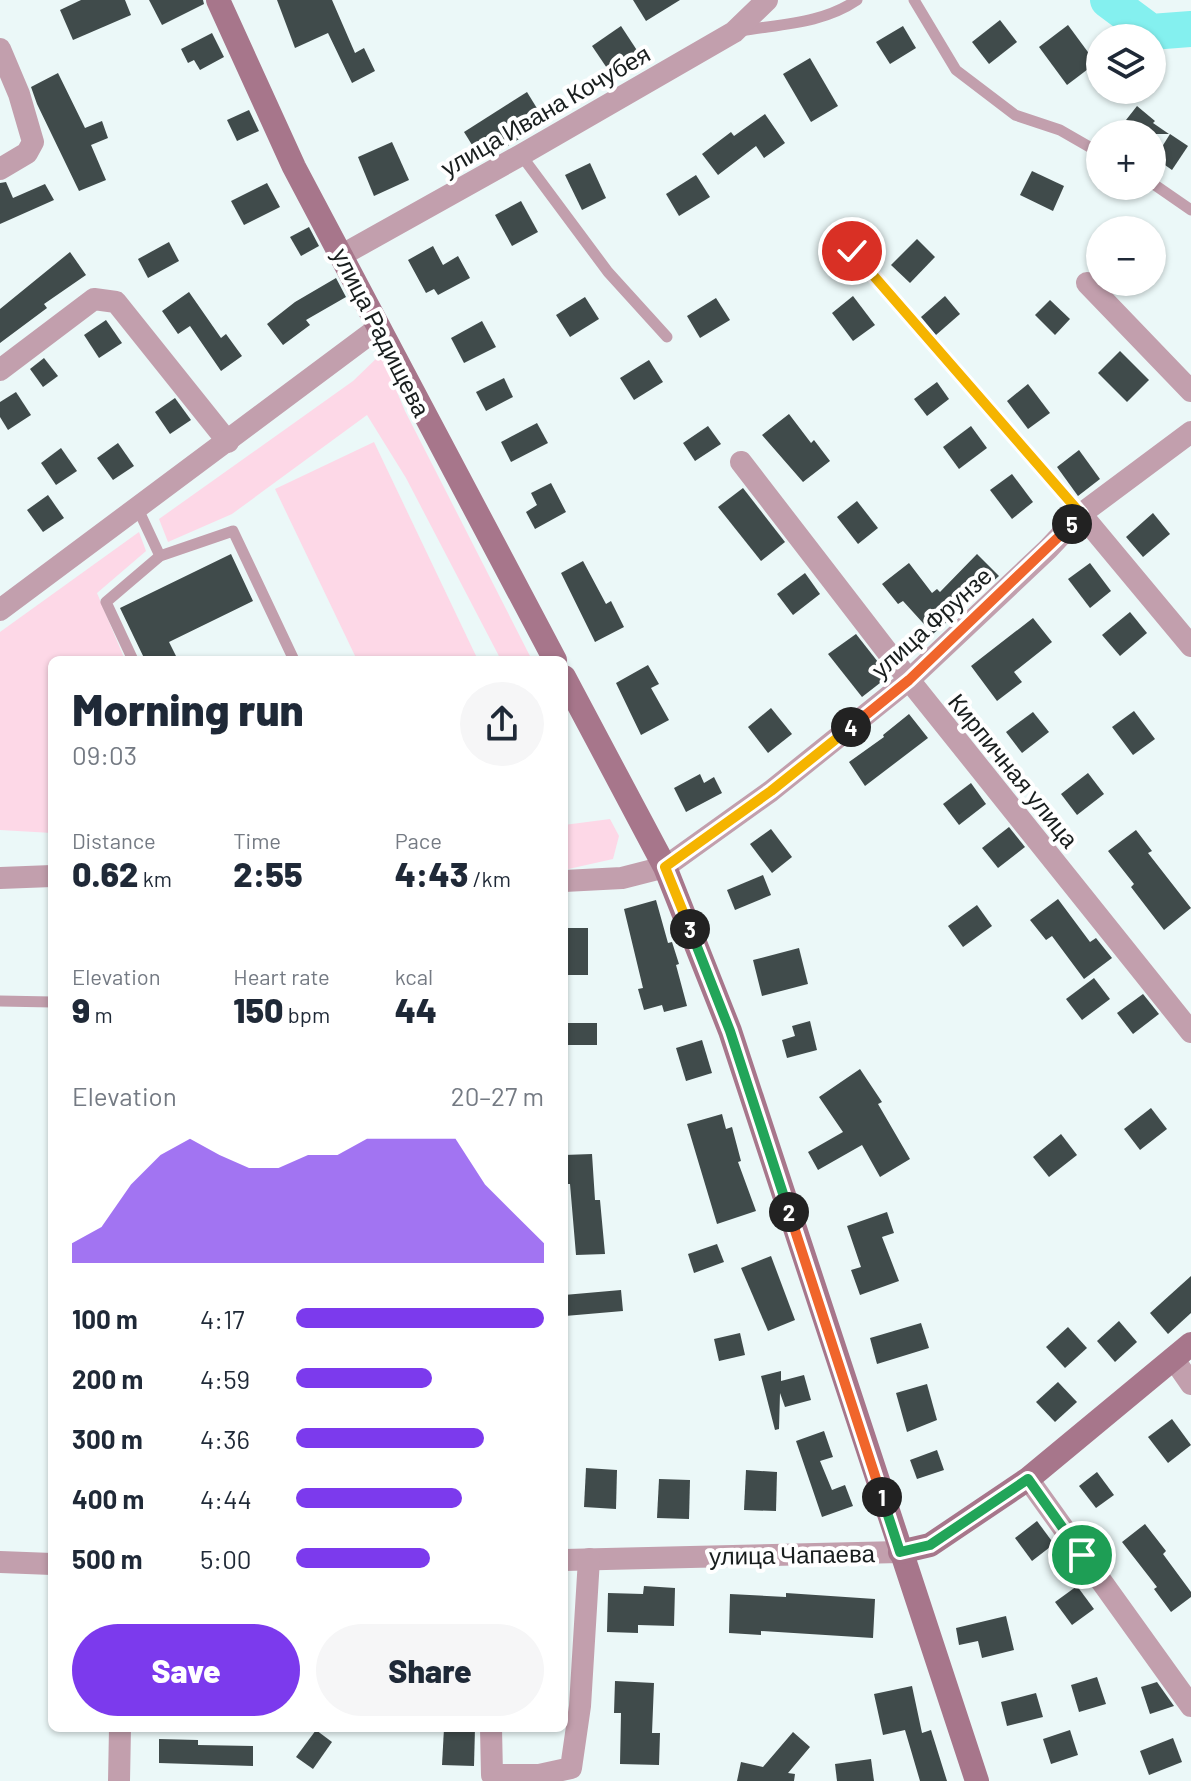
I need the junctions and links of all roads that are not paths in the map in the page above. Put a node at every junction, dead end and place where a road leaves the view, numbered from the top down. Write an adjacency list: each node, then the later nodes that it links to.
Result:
1 (218, 0): 13 (main road, улица Радищева)
2 (767, 0): 5 (street, улица Ивана Кочубея)
3 (857, 0): 5 (lane)
4 (914, 0): 7 (lane)
5 (734, 32): 8 (street, улица Ивана Кочубея)
6 (0, 49): 9 (street)
7 (1086, 145)
8 (521, 155): 13 (street, улица Ивана Кочубея); 16 (lane)
9 (0, 169)
10 (1166, 193): 11 (lane)
11 (1191, 210)
12 (852, 251): 23 (lane)
13 (342, 255): 15 (main road, улица Радищева)
14 (1100, 296): 18 (street)
15 (378, 328): 20 (street); 29 (main road, улица Радищева)
16 (667, 337)
17 (0, 370): 20 (street)
18 (1191, 391)
19 (1191, 432): 23 (street, улица Фрунзе)
20 (228, 442): 22 (street)
21 (741, 462): 30 (street, Кирпичная улица)
22 (137, 507): 24 (lane); 25 (street)
23 (1081, 514): 26 (street); 30 (street, улица Фрунзе)
24 (160, 556): 27 (lane); 28 (lane)
25 (0, 610)
26 (1191, 646)
27 (131, 656)
28 (292, 656)
29 (553, 656)
30 (909, 680): 32 (street, улица Фрунзе); 38 (street, Кирпичная улица)
31 (568, 685): 32 (main road)
32 (665, 867): 35 (street, улица Фрунзе); 42 (main road)
33 (48, 876): 34 (street)
34 (0, 878)
35 (568, 881)
36 (0, 1001): 37 (lane)
37 (48, 1002)
38 (1191, 1032)
39 (1182, 1351): 40 (street); 41 (main road, улица Чапаева)
40 (1191, 1384)
41 (1028, 1479): 42 (main road, улица Чапаева); 47 (street)
42 (900, 1552): 43 (street, улица Чапаева); 51 (main road)
43 (589, 1559): 44 (street, улица Чапаева); 49 (street)
44 (568, 1560)
45 (0, 1562): 46 (street)
46 (48, 1564)
47 (1191, 1706)
48 (120, 1732): 50 (street)
49 (491, 1732)
50 (119, 1781)
51 (977, 1781)

